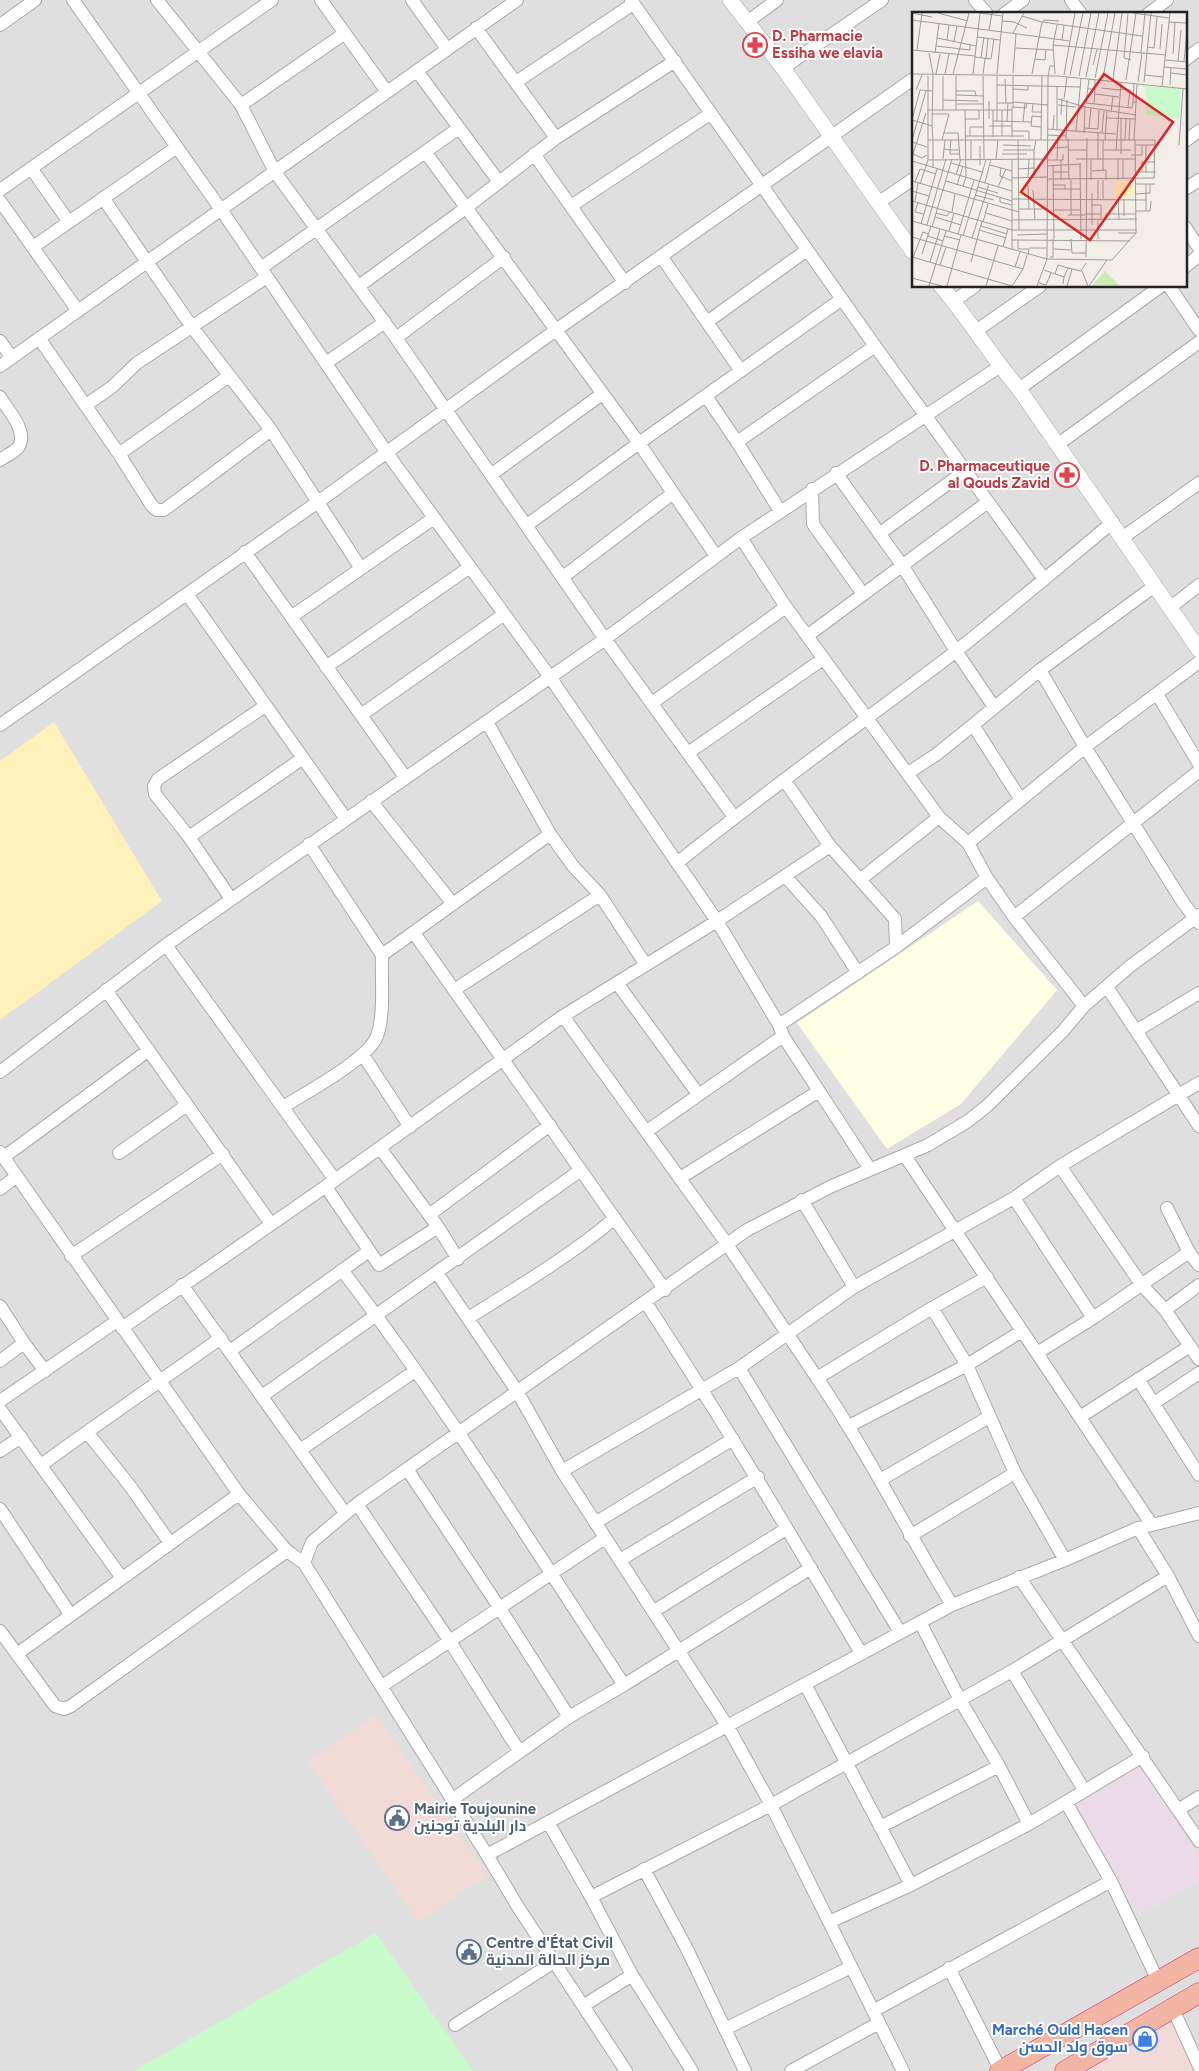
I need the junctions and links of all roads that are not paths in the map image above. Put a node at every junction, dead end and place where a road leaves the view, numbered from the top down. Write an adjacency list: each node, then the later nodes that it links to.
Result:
1 (35, 0): 21 (street)
2 (73, 0): 33 (street)
3 (272, 0): 26 (street)
4 (321, 0): 23 (street)
5 (412, 0): 24 (street)
6 (517, 0): 22 (street)
7 (730, 0): 20 (street)
8 (777, 0): 20 (street)
9 (882, 0): 29 (street)
10 (975, 0): 16 (street)
11 (1024, 0): 17 (street)
12 (1071, 0): 18 (street)
13 (1168, 0): 19 (street)
14 (160, 1): 26 (street)
15 (632, 2): 28 (street); 32 (street)
16 (985, 12)
17 (1007, 12)
18 (1080, 12)
19 (1151, 12)
20 (748, 22): 29 (street)
21 (0, 26)
22 (476, 28): 24 (street); 32 (street)
23 (345, 34): 34 (street); 35 (street)
24 (447, 49): 30 (street)
25 (1199, 49): 27 (street)
26 (199, 50): 33 (street); 35 (street)
27 (1186, 59)
28 (675, 61): 36 (street); 40 (street)
29 (783, 68): 39 (street)
30 (417, 71): 34 (street); 37 (street)
31 (912, 80): 39 (street)
32 (516, 82): 40 (street)
33 (139, 92): 42 (street); 45 (street)
34 (387, 92): 46 (street)
35 (241, 105): 46 (street)
36 (710, 114): 50 (street); 56 (street)
37 (459, 128): 43 (street); 49 (street)
38 (1199, 131): 41 (street)
39 (832, 136): 50 (street); 55 (street)
40 (556, 138): 44 (street)
41 (1186, 140)
42 (177, 146): 53 (street); 58 (street)
43 (426, 153): 57 (street); 61 (street)
44 (534, 154): 49 (street); 56 (street)
45 (31, 168): 52 (street); 59 (street)
46 (275, 172): 58 (street); 61 (street)
47 (912, 180): 55 (street)
48 (1199, 180): 51 (street)
49 (499, 182): 57 (street)
50 (762, 185): 64 (street); 68 (street)
51 (1186, 189)
52 (0, 190)
53 (103, 198): 59 (street); 69 (street)
54 (0, 201): 62 (street)
55 (878, 203): 65 (street)
56 (571, 206): 72 (street)
57 (467, 208): 67 (street); 73 (street)
58 (222, 210): 69 (street); 71 (street)
59 (69, 222): 62 (street)
60 (1186, 228): 63 (street)
61 (318, 229): 71 (street); 73 (street)
62 (33, 247): 81 (street)
63 (1199, 248)
64 (807, 250): 79 (street); 83 (street)
65 (912, 251)
66 (1199, 255): 70 (street)
67 (504, 256): 85 (street); 89 (street)
68 (661, 256): 72 (street); 83 (street)
69 (148, 262): 81 (street); 84 (street)
70 (1186, 266)
71 (264, 272): 84 (street); 94 (street)
72 (625, 283): 85 (street)
73 (359, 286): 82 (street)
74 (943, 288): 80 (street)
75 (972, 288): 80 (street)
76 (1037, 288): 87 (street)
77 (1170, 288): 86 (street)
78 (1143, 291): 99 (street)
79 (842, 299): 92 (street); 97 (street)
80 (954, 301): 87 (street)
81 (78, 311): 88 (street)
82 (385, 322): 89 (street); 94 (street)
83 (707, 322): 97 (street)
84 (192, 326): 98 (street); 103 (street)
85 (556, 330): 100 (street); 104 (street)
86 (1199, 330)
87 (976, 331): 96 (street)
88 (39, 338): 93 (street); 103 (street)
89 (396, 338): 104 (street)
90 (0, 341): 93 (street)
91 (1199, 342): 109 (street)
92 (875, 346): 105 (street); 107 (street)
93 (12, 358): 95 (street)
94 (326, 363): 110 (street)
95 (0, 366)
96 (999, 367): 99 (street); 105 (street)
97 (741, 371): 101 (street)
98 (229, 376): 106 (street); 111 (street)
99 (1019, 389): 109 (street)
100 (602, 394): 108 (street); 115 (street)
101 (706, 396): 107 (street); 108 (street)
102 (0, 397): 112 (street)
103 (86, 405): 111 (street)
104 (446, 410): 110 (street); 115 (street)
105 (924, 414): 113 (street); 114 (street)
106 (271, 430): 111 (street); 119 (street)
107 (737, 442): 121 (street)
108 (639, 443): 118 (street); 124 (street)
109 (1057, 445): 123 (street)
110 (387, 453): 119 (street); 122 (street)
111 (119, 454)
112 (0, 460)
113 (965, 471): 120 (street); 125 (street)
114 (836, 473): 117 (street); 125 (street)
115 (492, 474): 124 (street)
116 (1199, 483): 127 (street)
117 (812, 489): 121 (street); 138 (street)
118 (673, 493): 129 (street); 133 (street)
119 (318, 502): 128 (street); 131 (street)
120 (988, 502): 130 (street); 134 (street)
121 (780, 511): 126 (street)
122 (434, 518): 131 (street); 132 (street)
123 (1112, 522): 127 (street); 134 (street)
124 (527, 525): 133 (street)
125 (879, 534): 130 (street)
126 (741, 538): 129 (street); 139 (street)
127 (1122, 538): 135 (street)
128 (245, 552): 137 (street); 142 (street)
129 (716, 556): 144 (street)
130 (902, 565): 138 (street); 146 (street)
131 (360, 567): 142 (street)
132 (470, 567): 141 (street); 149 (street)
133 (563, 577): 144 (street)
134 (1044, 579): 146 (street)
135 (1156, 585): 140 (street); 150 (street)
136 (1199, 586): 140 (street)
137 (187, 594): 154 (street); 159 (street)
138 (863, 594): 143 (street)
139 (786, 607): 143 (street); 153 (street)
140 (1171, 607): 145 (street)
141 (503, 615): 151 (street); 156 (street)
142 (291, 617): 149 (street)
143 (807, 636): 147 (street)
144 (605, 638): 151 (street); 153 (street)
145 (1199, 650)
146 (956, 651): 155 (street); 157 (street)
147 (823, 658): 157 (street); 162 (street)
148 (1199, 662): 152 (street)
149 (326, 667): 156 (street)
150 (1040, 670): 155 (street); 161 (street)
151 (550, 676): 158 (street); 180 (street)
152 (1157, 694): 161 (street); 164 (street)
153 (652, 703): 162 (street)
154 (265, 706): 163 (street); 176 (street)
155 (994, 707): 160 (street)
156 (361, 715): 167 (street)
157 (867, 717): 166 (street); 168 (street)
158 (486, 722): 167 (street); 175 (street)
159 (1, 723)
160 (973, 725): 166 (street); 169 (street)
161 (1085, 747): 169 (street); 174 (street)
162 (688, 753): 171 (street)
163 (303, 758): 173 (street); 176 (street)
164 (1199, 764)
165 (1199, 771): 174 (street)
166 (908, 773): 172 (street)
167 (405, 777): 170 (street)
168 (785, 781): 171 (street); 179 (street)
169 (1021, 800): 177 (street)
170 (371, 801): 173 (street); 186 (street)
171 (734, 817): 180 (street)
172 (939, 817): 177 (street); 183 (street)
173 (346, 819): 178 (street)
174 (1133, 822): 187 (street); 188 (street)
175 (550, 834): 184 (street); 186 (street)
176 (189, 837): 185 (street)
177 (968, 843): 182 (street)
178 (309, 844): 185 (street); 193 (street)
179 (830, 846): 181 (street); 183 (street)
180 (678, 863): 189 (street)
181 (784, 876): 189 (street); 195 (street)
182 (987, 878): 187 (street); 192 (street)
183 (861, 879): 192 (street)
184 (600, 895): 194 (street); 199 (street)
185 (231, 899): 191 (street)
186 (453, 904): 190 (street)
187 (1014, 917): 201 (street)
188 (1198, 919): 197 (street)
189 (717, 921): 194 (street); 204 (street)
190 (414, 933): 193 (street); 199 (street)
191 (166, 945): 198 (street); 214 (street)
192 (896, 947): 195 (street)
193 (382, 955): 206 (street)
194 (646, 965): 196 (street)
195 (858, 972): 204 (street)
196 (617, 983): 202 (street); 211 (street)
197 (1107, 987): 201 (street); 203 (street)
198 (106, 990): 205 (street); 208 (street)
199 (454, 990): 207 (street)
200 (1199, 993): 203 (street)
201 (1084, 1006): 223 (street)
202 (563, 1016): 207 (street); 218 (street)
203 (1136, 1030): 212 (street)
204 (781, 1031): 210 (street); 211 (street)
205 (149, 1050): 213 (street); 221 (street)
206 (363, 1055): 214 (street); 217 (street)
207 (503, 1059): 215 (street); 217 (street)
208 (0, 1072)
209 (1199, 1083): 212 (street)
210 (819, 1091): 225 (street); 228 (street)
211 (698, 1094): 218 (street)
212 (1179, 1096): 216 (street); 224 (street)
213 (187, 1105): 220 (street); 222 (street)
214 (282, 1107): 229 (street)
215 (550, 1125): 226 (street); 234 (street)
216 (1199, 1126)
217 (410, 1127): 219 (street)
218 (647, 1131): 228 (street)
219 (380, 1148): 229 (street); 234 (street)
220 (119, 1153)
221 (2, 1154): 227 (street)
222 (223, 1154): 236 (street); 242 (street)
223 (905, 1156): 225 (street); 238 (street)
224 (1060, 1166): 231 (street); 248 (street)
225 (870, 1169): 232 (street)
226 (581, 1170): 235 (street); 243 (street)
227 (17, 1176): 230 (street); 242 (street)
228 (680, 1178): 239 (street)
229 (331, 1184): 236 (street); 240 (street)
230 (0, 1188)
231 (1014, 1198): 238 (street); 259 (street)
232 (802, 1200): 239 (street); 251 (street)
233 (1167, 1208): 241 (street)
234 (429, 1215): 237 (street)
235 (615, 1218): 252 (street); 258 (street)
236 (271, 1224): 250 (street)
237 (438, 1227): 240 (street); 243 (street)
238 (955, 1231): 247 (street); 251 (street)
239 (727, 1244): 252 (street); 262 (street)
240 (369, 1251): 245 (street)
241 (1189, 1252): 244 (street); 248 (street)
242 (71, 1256): 260 (street)
243 (458, 1259): 246 (street)
244 (1199, 1265)
245 (342, 1270): 257 (street); 266 (street)
246 (437, 1274): 257 (street); 258 (street)
247 (987, 1277): 255 (street); 261 (street)
248 (1141, 1284): 256 (street); 259 (street)
249 (1199, 1285): 256 (street)
250 (182, 1286): 260 (street); 263 (street)
251 (854, 1286): 262 (street)
252 (665, 1290): 253 (street)
253 (646, 1303): 278 (street); 279 (street)
254 (0, 1306): 264 (street)
255 (932, 1308): 270 (street); 275 (street)
256 (1165, 1310): 265 (street)
257 (377, 1315): 273 (street); 280 (street)
258 (468, 1318): 279 (street)
259 (1093, 1318): 267 (street)
260 (119, 1324): 272 (street); 277 (street)
261 (1022, 1331): 267 (street); 270 (street)
262 (787, 1333): 271 (street); 275 (street)
263 (221, 1338): 266 (street); 277 (street)
264 (24, 1343): 269 (street); 272 (street)
265 (1190, 1346): 268 (street); 276 (street)
266 (230, 1351): 280 (street)
267 (1036, 1353): 285 (street)
268 (1199, 1359)
269 (0, 1361)
270 (967, 1365): 284 (street); 286 (street)
271 (739, 1368): 278 (street); 329 (street)
272 (45, 1371): 281 (street)
273 (415, 1371): 288 (street); 291 (street)
274 (1199, 1373): 282 (street)
275 (817, 1378): 286 (street)
276 (1138, 1379): 282 (street); 285 (street)
277 (160, 1382): 287 (street); 300 (street)
278 (703, 1390): 290 (street); 295 (street)
279 (517, 1391): 288 (street); 295 (street)
280 (262, 1396): 291 (street)
281 (0, 1401)
282 (1154, 1403): 297 (street)
283 (0, 1409): 289 (street)
284 (989, 1417): 296 (street); 299 (street)
285 (1080, 1417): 306 (street)
286 (849, 1426): 299 (street)
287 (87, 1432): 293 (street); 311 (street)
288 (458, 1433): 294 (street); 317 (street)
289 (21, 1437): 292 (street); 293 (street)
290 (733, 1439): 298 (street); 305 (street)
291 (300, 1450): 303 (street)
292 (0, 1451)
293 (41, 1465): 320 (street)
294 (407, 1469): 301 (street); 322 (street)
295 (562, 1471): 305 (street)
296 (1015, 1473): 309 (street); 314 (street)
297 (1199, 1475)
298 (758, 1477): 308 (street); 313 (street)
299 (880, 1480): 309 (street)
300 (239, 1494): 311 (street); 312 (street)
301 (357, 1504): 303 (street); 332 (street)
302 (0, 1509): 326 (street)
303 (345, 1513): 315 (street)
304 (1199, 1513): 306 (street)
305 (595, 1523): 310 (street)
306 (1152, 1525): 307 (street)
307 (1138, 1528): 314 (street); 318 (street)
308 (786, 1529): 316 (street); 324 (street)
309 (910, 1536): 321 (street)
310 (605, 1538): 313 (street); 317 (street)
311 (170, 1543): 320 (street)
312 (287, 1551): 315 (street); 335 (street)
313 (620, 1560): 324 (street)
314 (1065, 1560): 319 (street)
315 (304, 1563): 339 (street)
316 (811, 1568): 333 (street); 334 (street)
317 (551, 1574): 322 (street); 338 (street)
318 (1168, 1576): 325 (street); 331 (street)
319 (1019, 1577): 321 (street); 331 (street)
320 (122, 1578): 326 (street)
321 (952, 1605): 327 (street)
322 (499, 1607): 332 (street); 341 (street)
323 (1199, 1607): 325 (street)
324 (654, 1612): 333 (street)
325 (1187, 1613): 330 (street)
326 (70, 1614): 335 (street)
327 (920, 1622): 329 (street); 340 (street)
328 (0, 1631): 335 (street)
329 (900, 1632): 334 (street)
330 (1199, 1636)
331 (1063, 1639): 336 (street); 344 (street)
332 (448, 1640): 339 (street); 343 (street)
333 (679, 1648): 338 (street); 342 (street)
334 (861, 1653): 337 (street)
335 (17, 1654)
336 (1012, 1671): 340 (street); 347 (street)
337 (805, 1684): 342 (street); 345 (street)
338 (624, 1685): 341 (street)
339 (382, 1686): 349 (street)
340 (960, 1700): 345 (street); 346 (street)
341 (569, 1717): 343 (street)
342 (728, 1727): 351 (street); 353 (street)
343 (519, 1751): 349 (street)
344 (1142, 1756): 347 (street); 352 (street)
345 (846, 1762): 351 (street); 355 (street)
346 (999, 1766): 354 (street); 355 (street)
347 (1084, 1790): 350 (street)
348 (1199, 1797): 352 (street)
349 (453, 1799): 357 (street)
350 (1066, 1802): 354 (street); 359 (street)
351 (771, 1805): 358 (street); 362 (street)
352 (1178, 1810): 356 (street)
353 (548, 1822): 357 (street); 361 (street)
354 (1029, 1824): 360 (street)
355 (880, 1826): 360 (street)
356 (1199, 1841)
357 (487, 1854): 364 (street)
358 (644, 1868): 361 (street); 375 (street)
359 (1111, 1881): 366 (street); 368 (street)
360 (911, 1885): 362 (street)
361 (591, 1897): 367 (street)
362 (830, 1922): 365 (street)
363 (1199, 1958): 368 (highway)
364 (554, 1962): 370 (street); 374 (street)
365 (851, 1967): 372 (street); 375 (street)
366 (949, 1968): 372 (street); 382 (street)
367 (632, 1975): 370 (street); 378 (street)
368 (1158, 1981): 382 (highway)
369 (1199, 1993): 371 (highway)
370 (583, 2006): 377 (street)
371 (1173, 2009): 376 (street); 383 (highway)
372 (873, 2011): 373 (street)
373 (879, 2023): 380 (street); 381 (street)
374 (455, 2025)
375 (725, 2029): 379 (street)
376 (1199, 2066)
377 (626, 2071)
378 (692, 2071)
379 (745, 2071)
380 (791, 2071)
381 (904, 2071)
382 (1001, 2071)
383 (1065, 2071)

